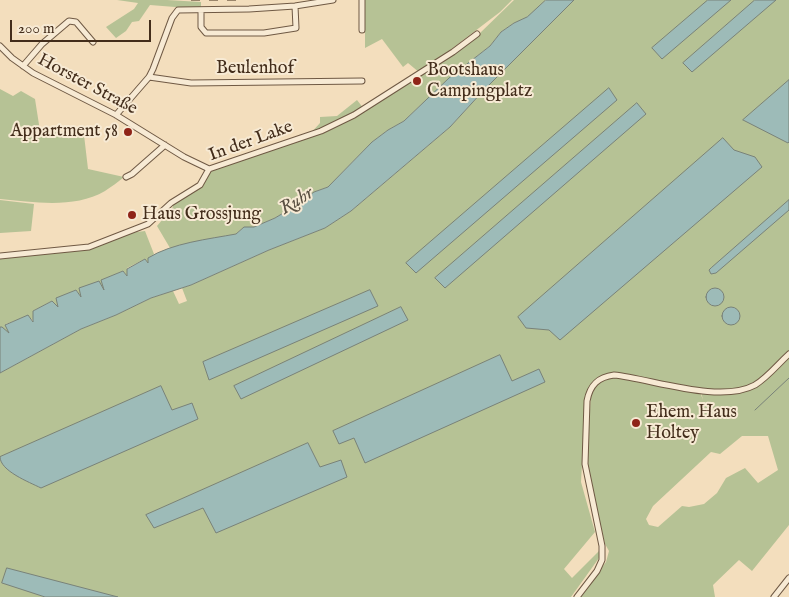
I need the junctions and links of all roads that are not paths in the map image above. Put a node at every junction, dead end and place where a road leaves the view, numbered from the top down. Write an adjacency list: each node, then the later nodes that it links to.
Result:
1 (333, 0): 3 (street)
2 (362, 0): 5 (street)
3 (295, 6): 4 (street); 4 (street)
4 (201, 10): 10 (street)
5 (362, 30)
6 (476, 34): 14 (street, In der Lake)
7 (93, 42): 9 (street)
8 (0, 46): 9 (street, Horster Straße)
9 (23, 66): 12 (street, Horster Straße)
10 (149, 76): 11 (street, Beulenhof); 12 (street)
11 (362, 81)
12 (116, 115): 13 (street, Horster Straße)
13 (165, 145): 14 (street, Horster Straße); 15 (street)
14 (208, 171): 16 (street, In der Lake)
15 (126, 177)
16 (0, 256)
17 (789, 354): 19 (street)
18 (789, 578): 20 (street)
19 (577, 597)
20 (774, 597)

